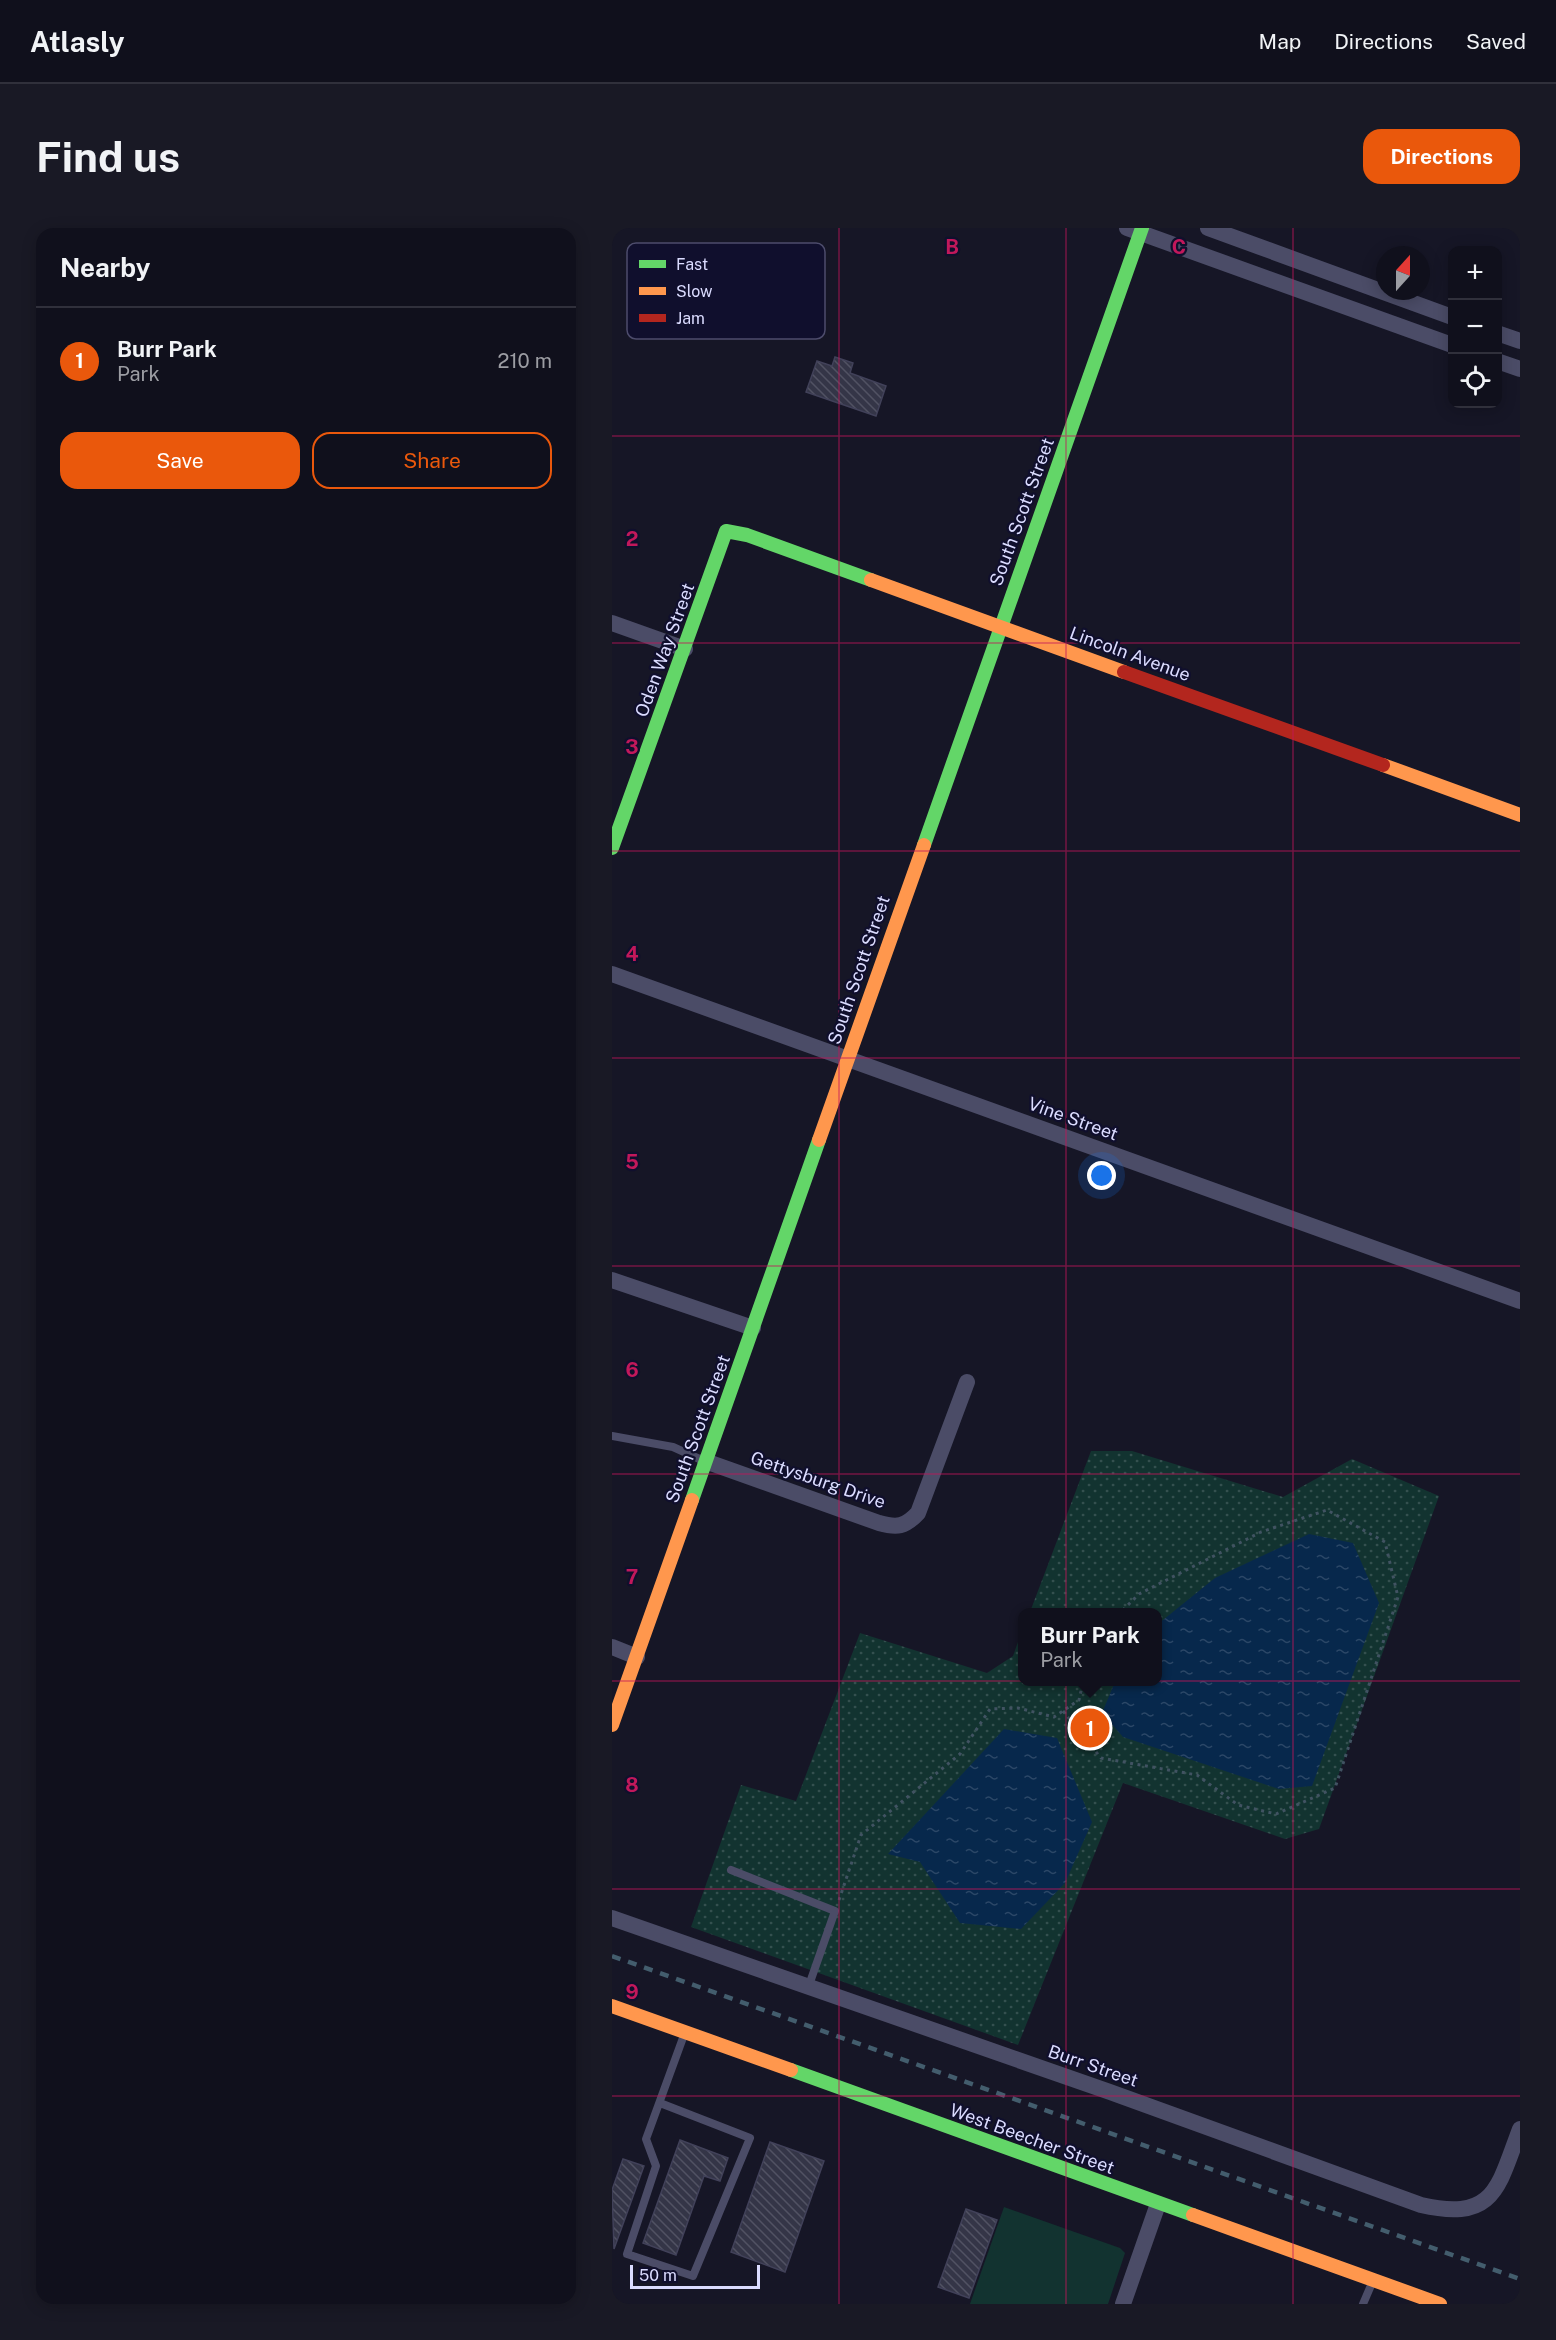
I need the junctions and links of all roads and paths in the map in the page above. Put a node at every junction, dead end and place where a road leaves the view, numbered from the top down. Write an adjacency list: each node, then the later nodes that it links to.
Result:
1 (1208, 228): 3 (street)
2 (1137, 230): 6 (street); 11 (street, South Scott Street)
3 (1448, 316)
4 (1502, 335): 5 (street)
5 (1520, 341)
6 (1448, 344)
7 (1502, 363): 8 (street)
8 (1520, 369)
9 (726, 531): 11 (street, Lincoln Avenue); 12 (street, Oden Way Street)
10 (612, 623): 12 (street)
11 (1000, 626): 13 (street, Lincoln Avenue); 16 (street, South Scott Street)
12 (685, 649): 14 (street, Oden Way Street)
13 (1520, 815)
14 (612, 848)
15 (612, 974): 16 (street, Vine Street)
16 (847, 1059): 18 (street, Vine Street); 19 (street, South Scott Street)
17 (612, 1280): 19 (street)
18 (1520, 1301)
19 (753, 1328): 22 (street, South Scott Street)
20 (967, 1382): 22 (street, Gettysburg Drive)
21 (612, 1436): 22 (lane)
22 (705, 1461): 25 (street, South Scott Street)
23 (1125, 1608): 27 (path)
24 (612, 1647): 25 (street)
25 (637, 1657): 28 (street, South Scott Street)
26 (1082, 1686): 27 (path)
27 (1063, 1711): 30 (path)
28 (612, 1725)
29 (731, 1870): 30 (lane)
30 (835, 1911): 32 (lane)
31 (612, 1918): 32 (street, Burr Street)
32 (808, 1989): 36 (street, Burr Street)
33 (612, 2006): 34 (street, West Beecher Street)
34 (685, 2032): 35 (lane); 37 (street, West Beecher Street)
35 (660, 2103): 35 (lane)
36 (1520, 2128)
37 (1158, 2204): 38 (street, West Beecher Street); 39 (street)
38 (1374, 2280): 40 (lane); 41 (street, West Beecher Street)
39 (1123, 2304)
40 (1363, 2304)
41 (1440, 2304)

